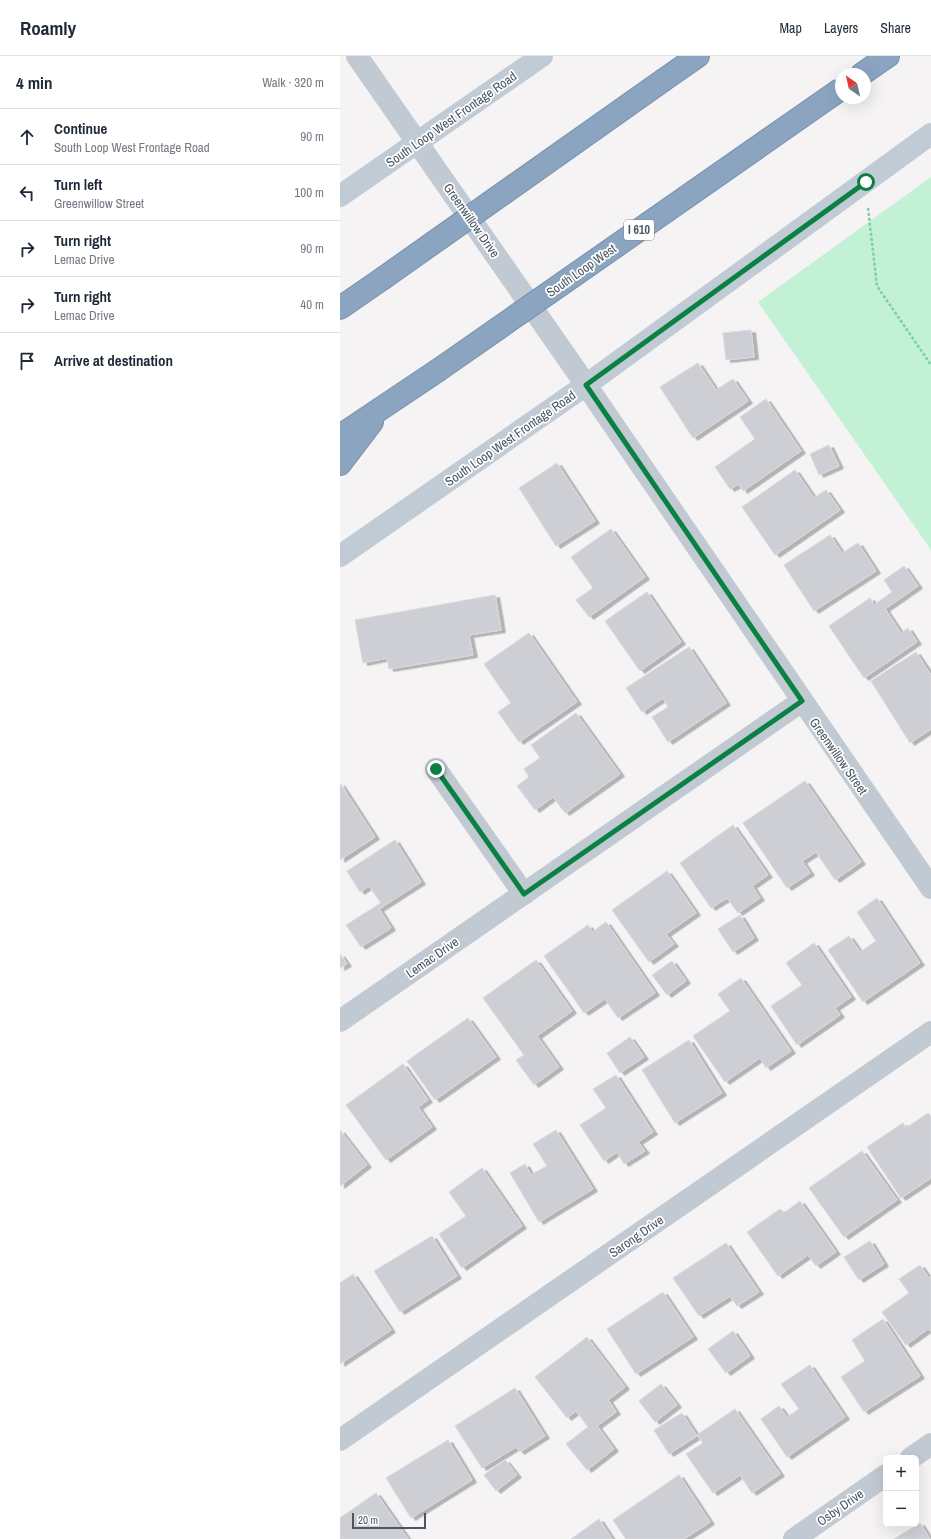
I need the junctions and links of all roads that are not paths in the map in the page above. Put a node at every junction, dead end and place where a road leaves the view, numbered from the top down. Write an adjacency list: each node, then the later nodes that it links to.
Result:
1 (357, 56): 8 (street, Greenwillow Drive)
2 (542, 56): 8 (main road, South Loop West Frontage Road)
3 (698, 56): 10 (highway, bridge)
4 (888, 56): 5 (highway)
5 (871, 68)
6 (835, 93): 14 (highway, South Loop West / I 610, bridge)
7 (931, 134): 13 (main road, South Loop West Frontage Road)
8 (418, 142): 9 (main road, South Loop West Frontage Road); 13 (street, Greenwillow Drive)
9 (340, 196)
10 (382, 279): 11 (highway); 12 (highway)
11 (340, 300)
12 (340, 308)
13 (586, 385): 17 (main road, South Loop West Frontage Road); 18 (street, Greenwillow Street)
14 (384, 407): 15 (highway, South Loop West / I 610); 16 (highway)
15 (340, 436)
16 (340, 464)
17 (340, 556)
18 (802, 701): 20 (street, Greenwillow Street); 21 (street, Lemac Drive)
19 (436, 769): 21 (street)
20 (931, 888)
21 (524, 894): 22 (street, Lemac Drive)
22 (340, 1021)
23 (931, 1032): 24 (street, Sarong Drive)
24 (340, 1440)
25 (931, 1444): 26 (street)
26 (915, 1455)
27 (883, 1477): 28 (street, Osby Drive)
28 (794, 1539)

